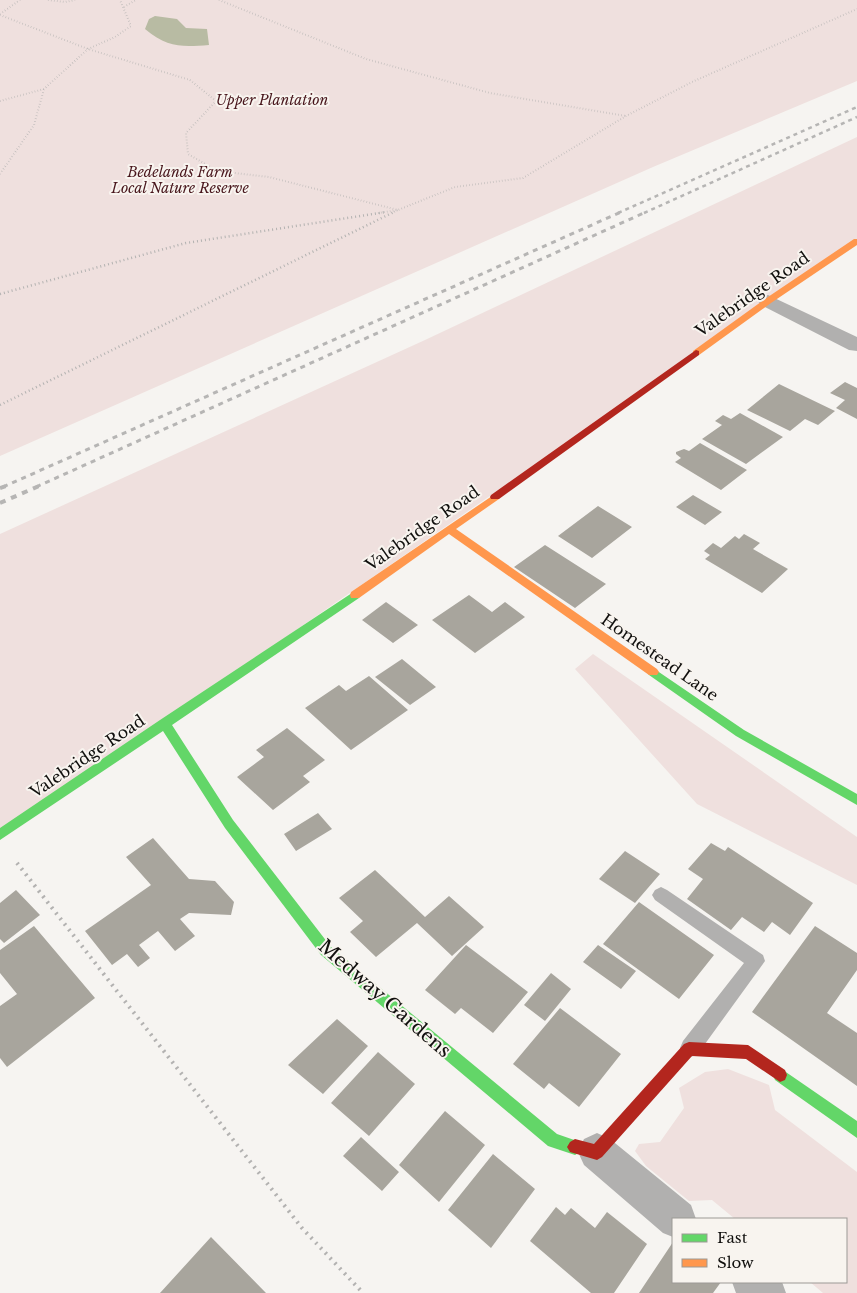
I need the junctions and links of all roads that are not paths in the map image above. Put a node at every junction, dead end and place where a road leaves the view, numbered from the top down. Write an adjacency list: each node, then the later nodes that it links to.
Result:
1 (857, 241): 2 (street, Valebridge Road)
2 (768, 301): 3 (street); 4 (street, Valebridge Road)
3 (857, 345)
4 (450, 530): 5 (street, Valebridge Road); 6 (street, Homestead Lane)
5 (164, 723): 7 (street, Valebridge Road); 11 (street, Medway Gardens)
6 (857, 800)
7 (0, 835)
8 (661, 896): 9 (lane)
9 (689, 1049): 10 (street); 11 (street)
10 (857, 1130)
11 (597, 1152): 12 (street, Medway Gardens)
12 (676, 1218)
13 (753, 1283): 14 (street)
14 (766, 1293)

